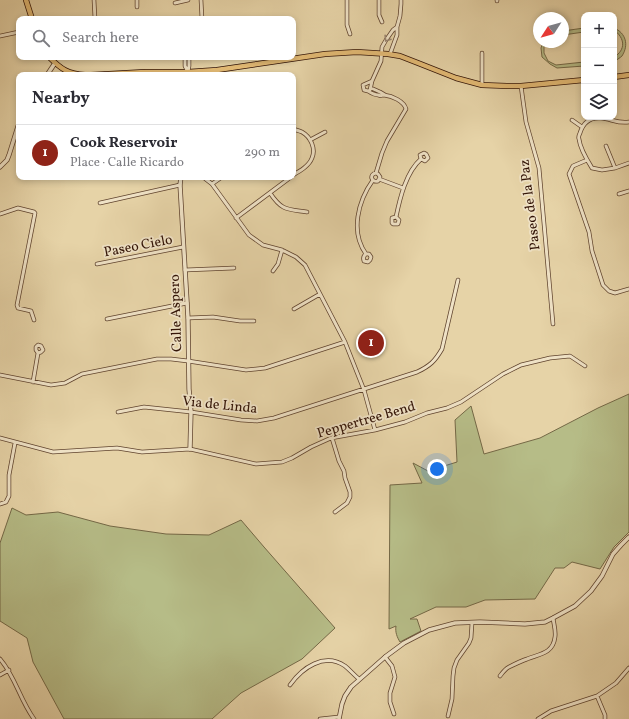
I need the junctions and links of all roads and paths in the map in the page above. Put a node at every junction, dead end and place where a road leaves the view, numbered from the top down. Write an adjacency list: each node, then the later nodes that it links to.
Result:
1 (26, 0): 11 (main road)
2 (94, 0): 12 (street)
3 (137, 0): 10 (street)
4 (188, 0): 9 (street)
5 (201, 0): 13 (street)
6 (346, 0): 17 (street)
7 (379, 0): 14 (street)
8 (401, 0): 15 (street)
9 (175, 3)
10 (137, 6)
11 (31, 16)
12 (95, 16)
13 (202, 16)
14 (382, 22)
15 (397, 27): 20 (street, one-way to 20); 21 (street)
16 (16, 33): 18 (street)
17 (350, 34)
18 (0, 36)
19 (482, 53): 37 (street)
20 (381, 54): 21 (main road); 22 (main road); 36 (street)
21 (390, 54): 37 (main road)
22 (296, 59)
23 (52, 60): 27 (main road)
24 (185, 60): 30 (street)
25 (189, 60): 31 (street)
26 (287, 60): 32 (main road)
27 (55, 63): 28 (street); 29 (main road)
28 (49, 72)
29 (68, 72)
30 (188, 72)
31 (188, 72)
32 (198, 72)
33 (629, 75): 34 (main road)
34 (617, 77)
35 (581, 80): 38 (main road)
36 (372, 81): 39 (street); 39 (street)
37 (482, 85): 38 (main road)
38 (520, 86): 90 (street, Paseo de la Paz)
39 (370, 90): 56 (street)
40 (572, 120): 44 (street)
41 (589, 120): 44 (street)
42 (614, 120): 43 (street)
43 (629, 122)
44 (582, 127): 51 (street)
45 (296, 130): 48 (street)
46 (326, 132): 48 (street)
47 (16, 134): 53 (street)
48 (310, 140): 55 (street)
49 (606, 146): 54 (street)
50 (421, 159): 65 (street)
51 (587, 160): 54 (street); 82 (street)
52 (629, 163): 54 (street)
53 (0, 167)
54 (615, 168)
55 (296, 173)
56 (376, 173): 57 (street); 62 (street)
57 (380, 179): 62 (street); 65 (street)
58 (181, 180): 64 (street, Calle Aspero)
59 (207, 180): 63 (street)
60 (218, 180): 63 (street)
61 (287, 180): 67 (street)
62 (373, 180): 76 (street)
63 (212, 184): 73 (street)
64 (180, 185): 69 (street); 74 (street, Calle Aspero)
65 (404, 188): 72 (street)
66 (629, 191): 68 (street)
67 (270, 193): 70 (street); 73 (street)
68 (619, 194)
69 (100, 203)
70 (307, 212)
71 (0, 214): 88 (street)
72 (396, 216)
73 (236, 218): 75 (street)
74 (183, 247): 77 (street, Paseo Cielo); 79 (street, Calle Aspero)
75 (282, 250): 80 (street); 83 (street)
76 (366, 254)
77 (96, 264)
78 (234, 268): 79 (street)
79 (184, 270): 84 (street, Calle Aspero)
80 (273, 271)
81 (458, 280): 97 (street, Via de Linda)
82 (629, 289)
83 (320, 294): 85 (street); 91 (street)
84 (187, 303): 86 (street, Calle Aspero); 87 (street)
85 (294, 309)
86 (188, 318): 89 (street); 93 (street, Calle Aspero)
87 (107, 319)
88 (34, 320)
89 (254, 321)
90 (553, 324)
91 (346, 342): 93 (street); 97 (street)
92 (38, 352): 96 (street)
93 (188, 361): 96 (street); 99 (street, Calle Aspero)
94 (585, 366): 100 (street, Peppertree Bend)
95 (0, 376): 96 (street)
96 (32, 382)
97 (364, 390): 99 (street, Via de Linda); 100 (street)
98 (118, 412): 99 (street, Via de Linda)
99 (191, 412): 104 (street, Calle Aspero)
100 (375, 430): 102 (street, Peppertree Bend)
101 (0, 438): 103 (street, Peppertree Bend)
102 (332, 438): 104 (street, Peppertree Bend); 106 (street)
103 (15, 443): 104 (street, Peppertree Bend); 105 (street)
104 (190, 449)
105 (0, 504)
106 (335, 512)
107 (629, 537): 108 (street)
108 (553, 618): 109 (street); 115 (street)
109 (472, 623): 110 (street); 120 (street)
110 (384, 656): 116 (street); 119 (street)
111 (0, 659): 113 (street)
112 (629, 668): 118 (street)
113 (9, 670): 114 (street); 122 (street)
114 (0, 675)
115 (500, 676)
116 (359, 679): 117 (street); 121 (street)
117 (290, 685)
118 (597, 696): 124 (street); 125 (street)
119 (394, 714)
120 (448, 716)
121 (339, 718): 123 (street)
122 (34, 719)
123 (320, 719)
124 (538, 719)
125 (605, 719)

